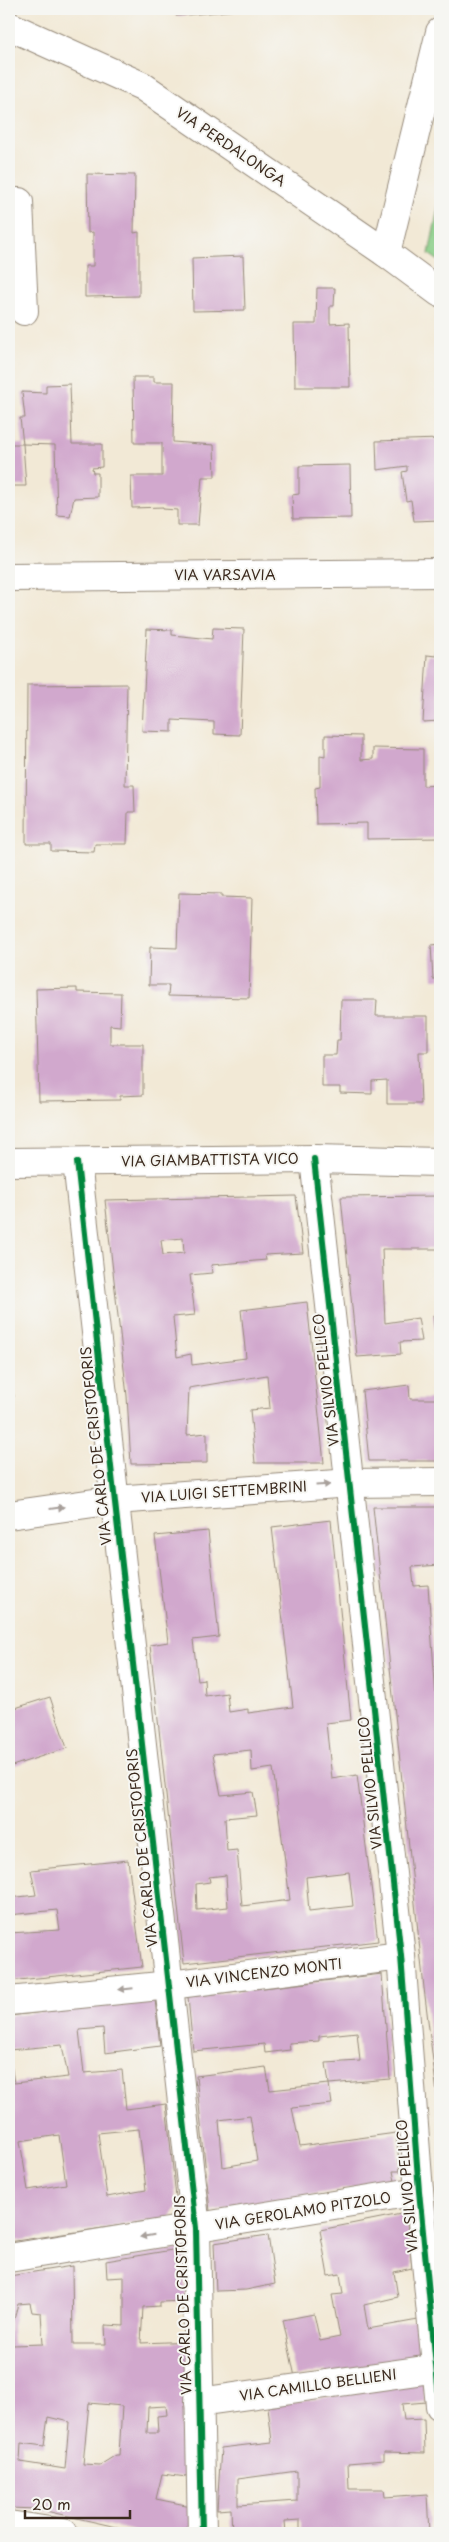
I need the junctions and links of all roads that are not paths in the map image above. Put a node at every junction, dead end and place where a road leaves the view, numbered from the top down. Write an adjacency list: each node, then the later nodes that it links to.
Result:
1 (9, 26): 4 (street, VIA PERDALONGA)
2 (440, 32): 4 (street)
3 (9, 202): 6 (street)
4 (386, 253): 5 (street, VIA PERDALONGA)
5 (440, 293)
6 (24, 311)
7 (440, 573): 8 (street, VIA VARSAVIA)
8 (9, 577)
9 (314, 1159): 11 (street, VIA GIAMBATTISTA VICO); 12 (street, VIA GIAMBATTISTA VICO); 14 (street, VIA SILVIO PELLICO)
10 (9, 1162): 11 (street, VIA GIAMBATTISTA VICO)
11 (77, 1162): 15 (street, VIA CARLO DE CRISTOFORIS)
12 (440, 1162)
13 (440, 1482): 14 (street, VIA LUIGI SETTEMBRINI)
14 (351, 1483): 15 (street, VIA LUIGI SETTEMBRINI, one-way to 14); 17 (street, VIA SILVIO PELLICO)
15 (115, 1500): 16 (street, VIA LUIGI SETTEMBRINI, one-way to 15); 18 (street, VIA CARLO DE CRISTOFORIS)
16 (9, 1515)
17 (400, 1956): 18 (street, VIA VINCENZO MONTI); 20 (street, VIA SILVIO PELLICO)
18 (170, 1985): 19 (street, VIA VINCENZO MONTI, one-way to 19); 21 (street, VIA CARLO DE CRISTOFORIS)
19 (9, 2001)
20 (420, 2191): 21 (street, VIA GEROLAMO PITZOLO); 23 (street, VIA SILVIO PELLICO)
21 (196, 2228): 22 (street, VIA GEROLAMO PITZOLO, one-way to 22); 24 (street, VIA CARLO DE CRISTOFORIS)
22 (9, 2258)
23 (438, 2361): 24 (street, VIA CAMILLO BELLIENI); 25 (street, VIA SILVIO PELLICO)
24 (199, 2402): 28 (street, VIA CARLO DE CRISTOFORIS)
25 (440, 2406)
26 (9, 2525): 27 (street)
27 (64, 2533)
28 (202, 2533)

